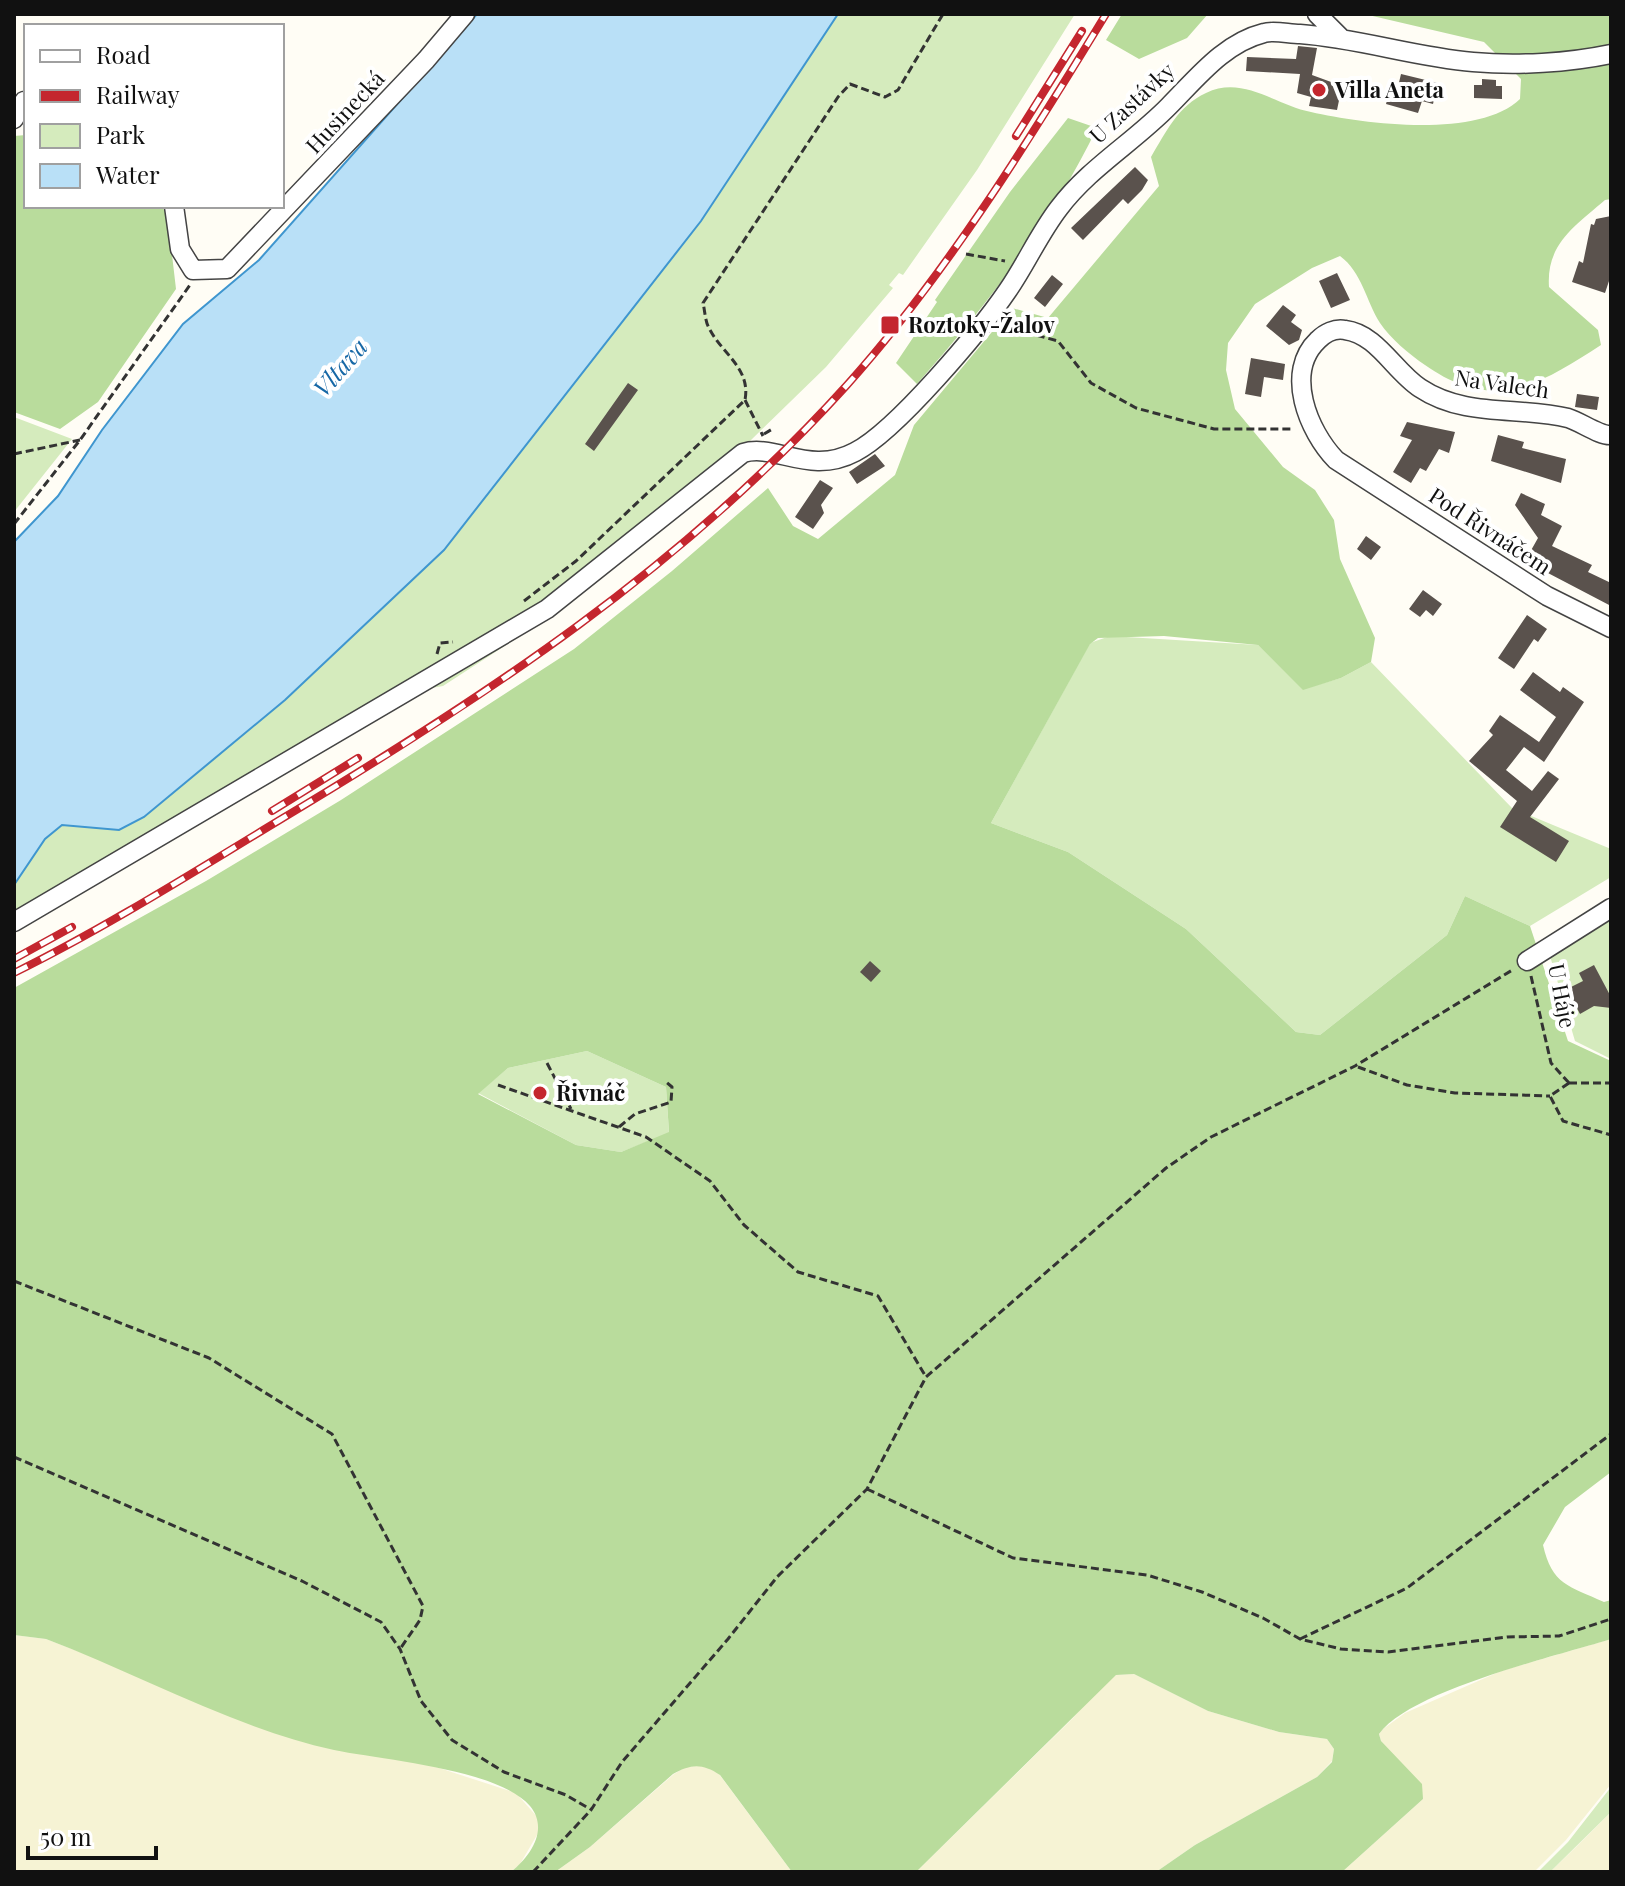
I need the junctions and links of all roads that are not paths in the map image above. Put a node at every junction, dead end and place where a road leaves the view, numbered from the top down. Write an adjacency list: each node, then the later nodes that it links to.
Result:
1 (465, 14): 7 (street, Husinecká)
2 (1317, 14): 3 (street)
3 (1340, 37): 4 (street, U Zastávky); 12 (street, U Zastávky)
4 (1611, 54)
5 (21, 101): 6 (street)
6 (14, 119)
7 (174, 208)
8 (1611, 435): 9 (street, Na Valech)
9 (1347, 468): 10 (street, Pod Řivnáčem)
10 (1611, 628)
11 (1611, 908): 13 (street, U Háje)
12 (14, 922)
13 (1527, 961)

